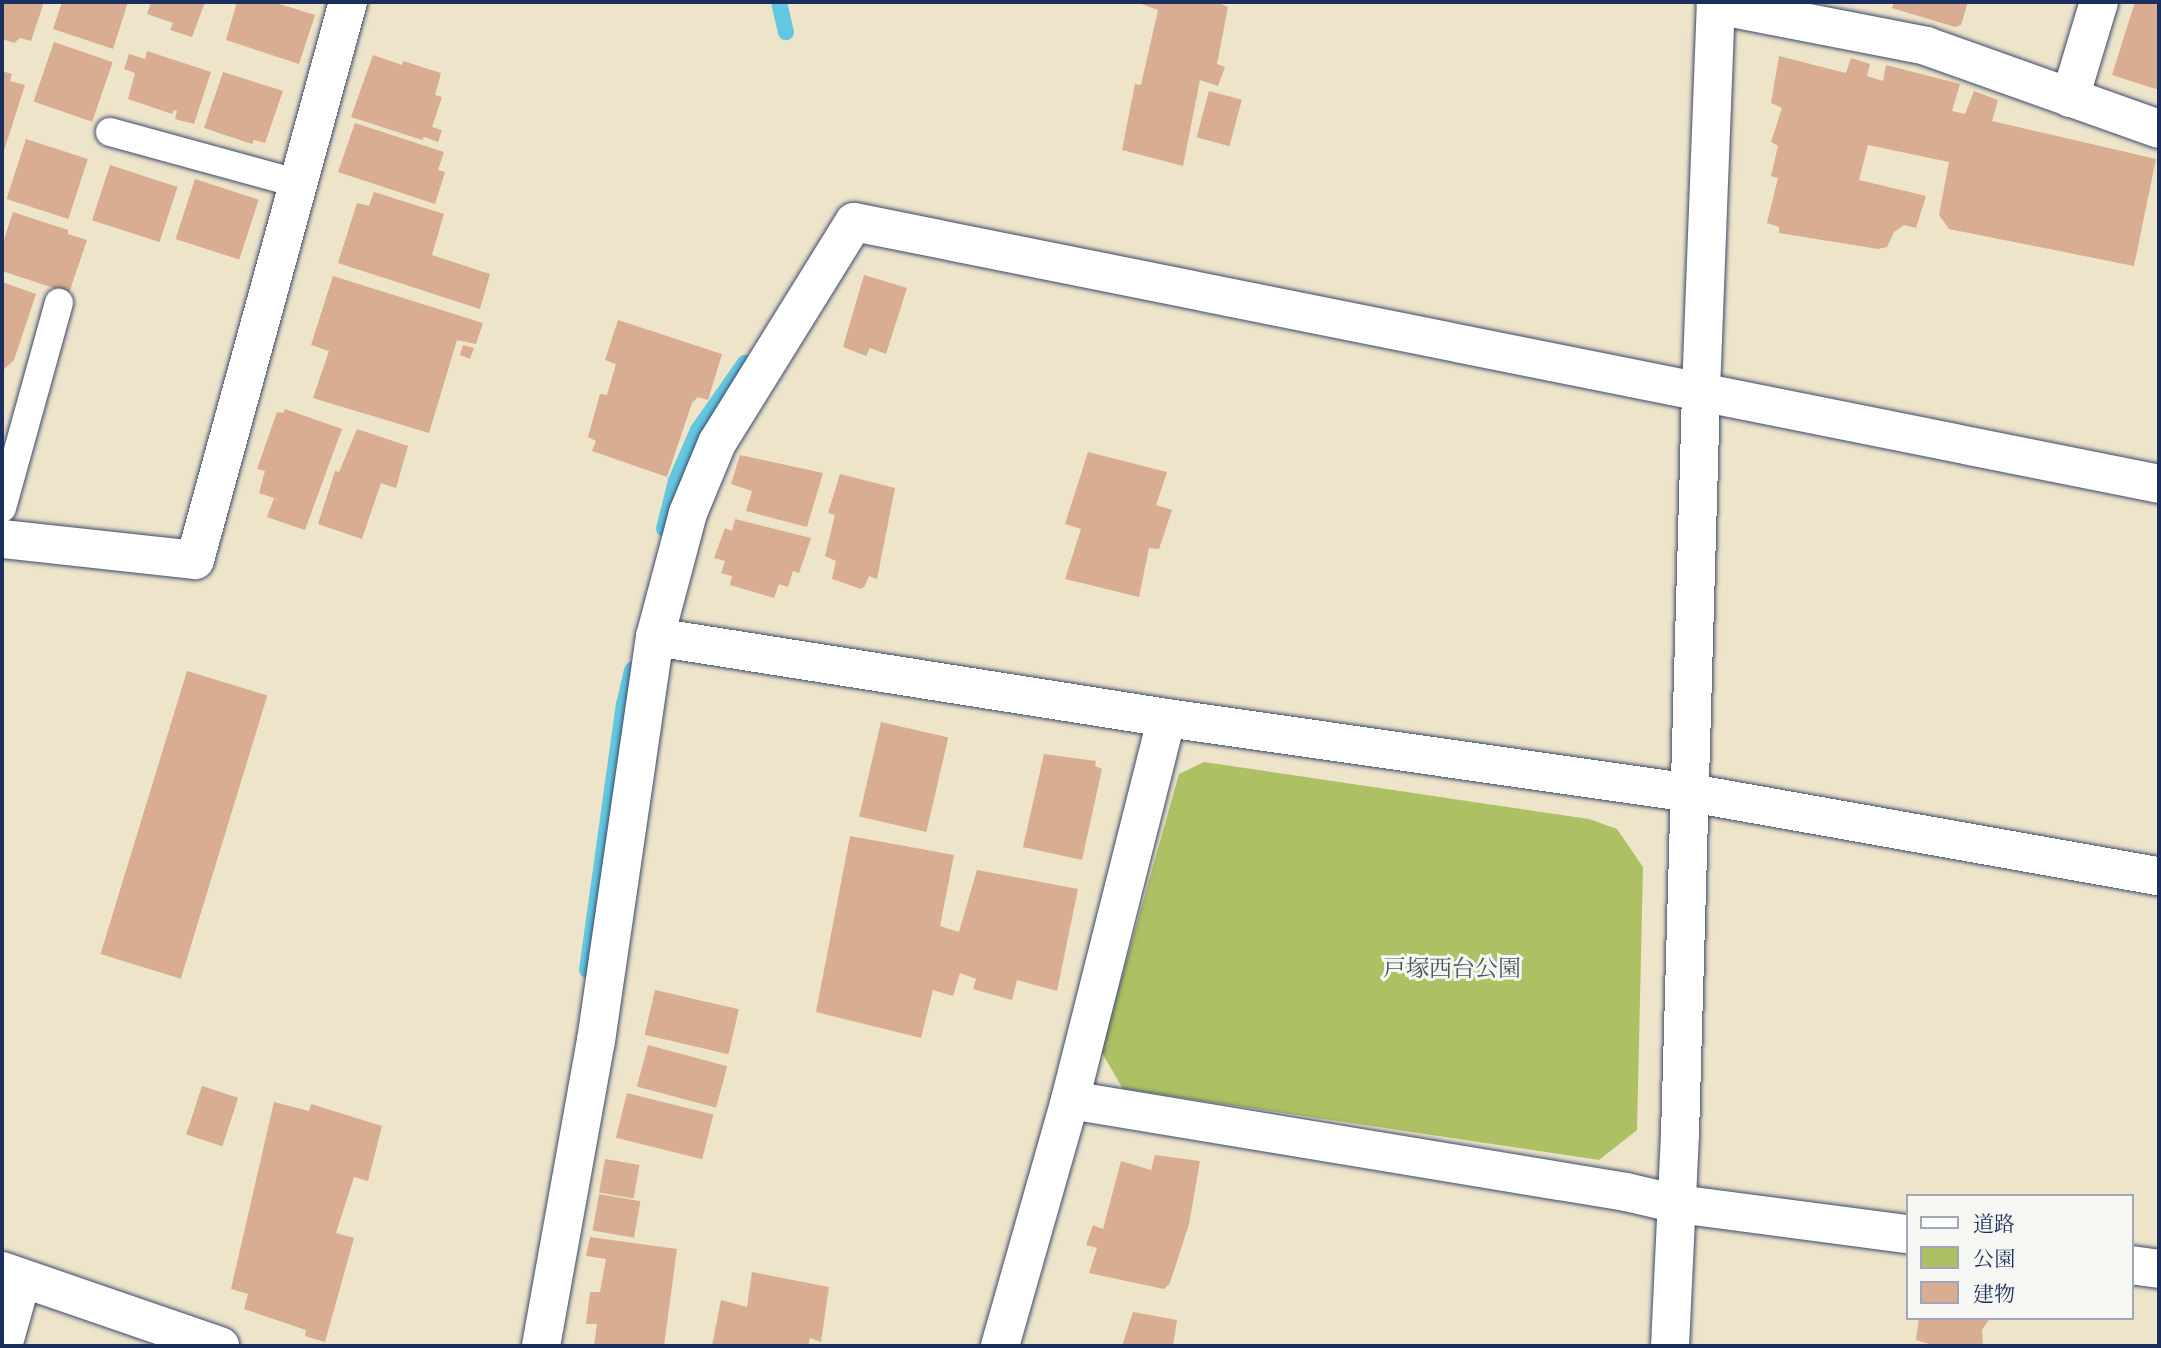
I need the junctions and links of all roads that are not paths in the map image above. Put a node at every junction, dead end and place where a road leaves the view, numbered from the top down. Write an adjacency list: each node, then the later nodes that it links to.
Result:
1 (348, 2): 7 (street)
2 (2099, 2): 4 (street)
3 (1716, 3): 4 (street); 9 (street)
4 (2070, 98): 5 (street)
5 (2159, 130)
6 (110, 132): 7 (lane)
7 (300, 184): 12 (street)
8 (59, 303): 11 (lane)
9 (1701, 391): 10 (street); 13 (street); 15 (street)
10 (2159, 484)
11 (2, 508)
12 (2, 539)
13 (655, 637): 14 (street); 25 (street)
14 (1167, 718): 15 (street); 17 (street)
15 (1691, 793): 16 (street); 18 (street)
16 (2159, 876)
17 (1070, 1100): 18 (street); 26 (street)
18 (1678, 1204): 19 (street); 27 (street)
19 (1906, 1234)
20 (2133, 1265): 21 (street)
21 (2159, 1269)
22 (12, 1275): 23 (street); 24 (street)
23 (3, 1346)
24 (220, 1346)
25 (541, 1346)
26 (1000, 1346)
27 (1670, 1346)

